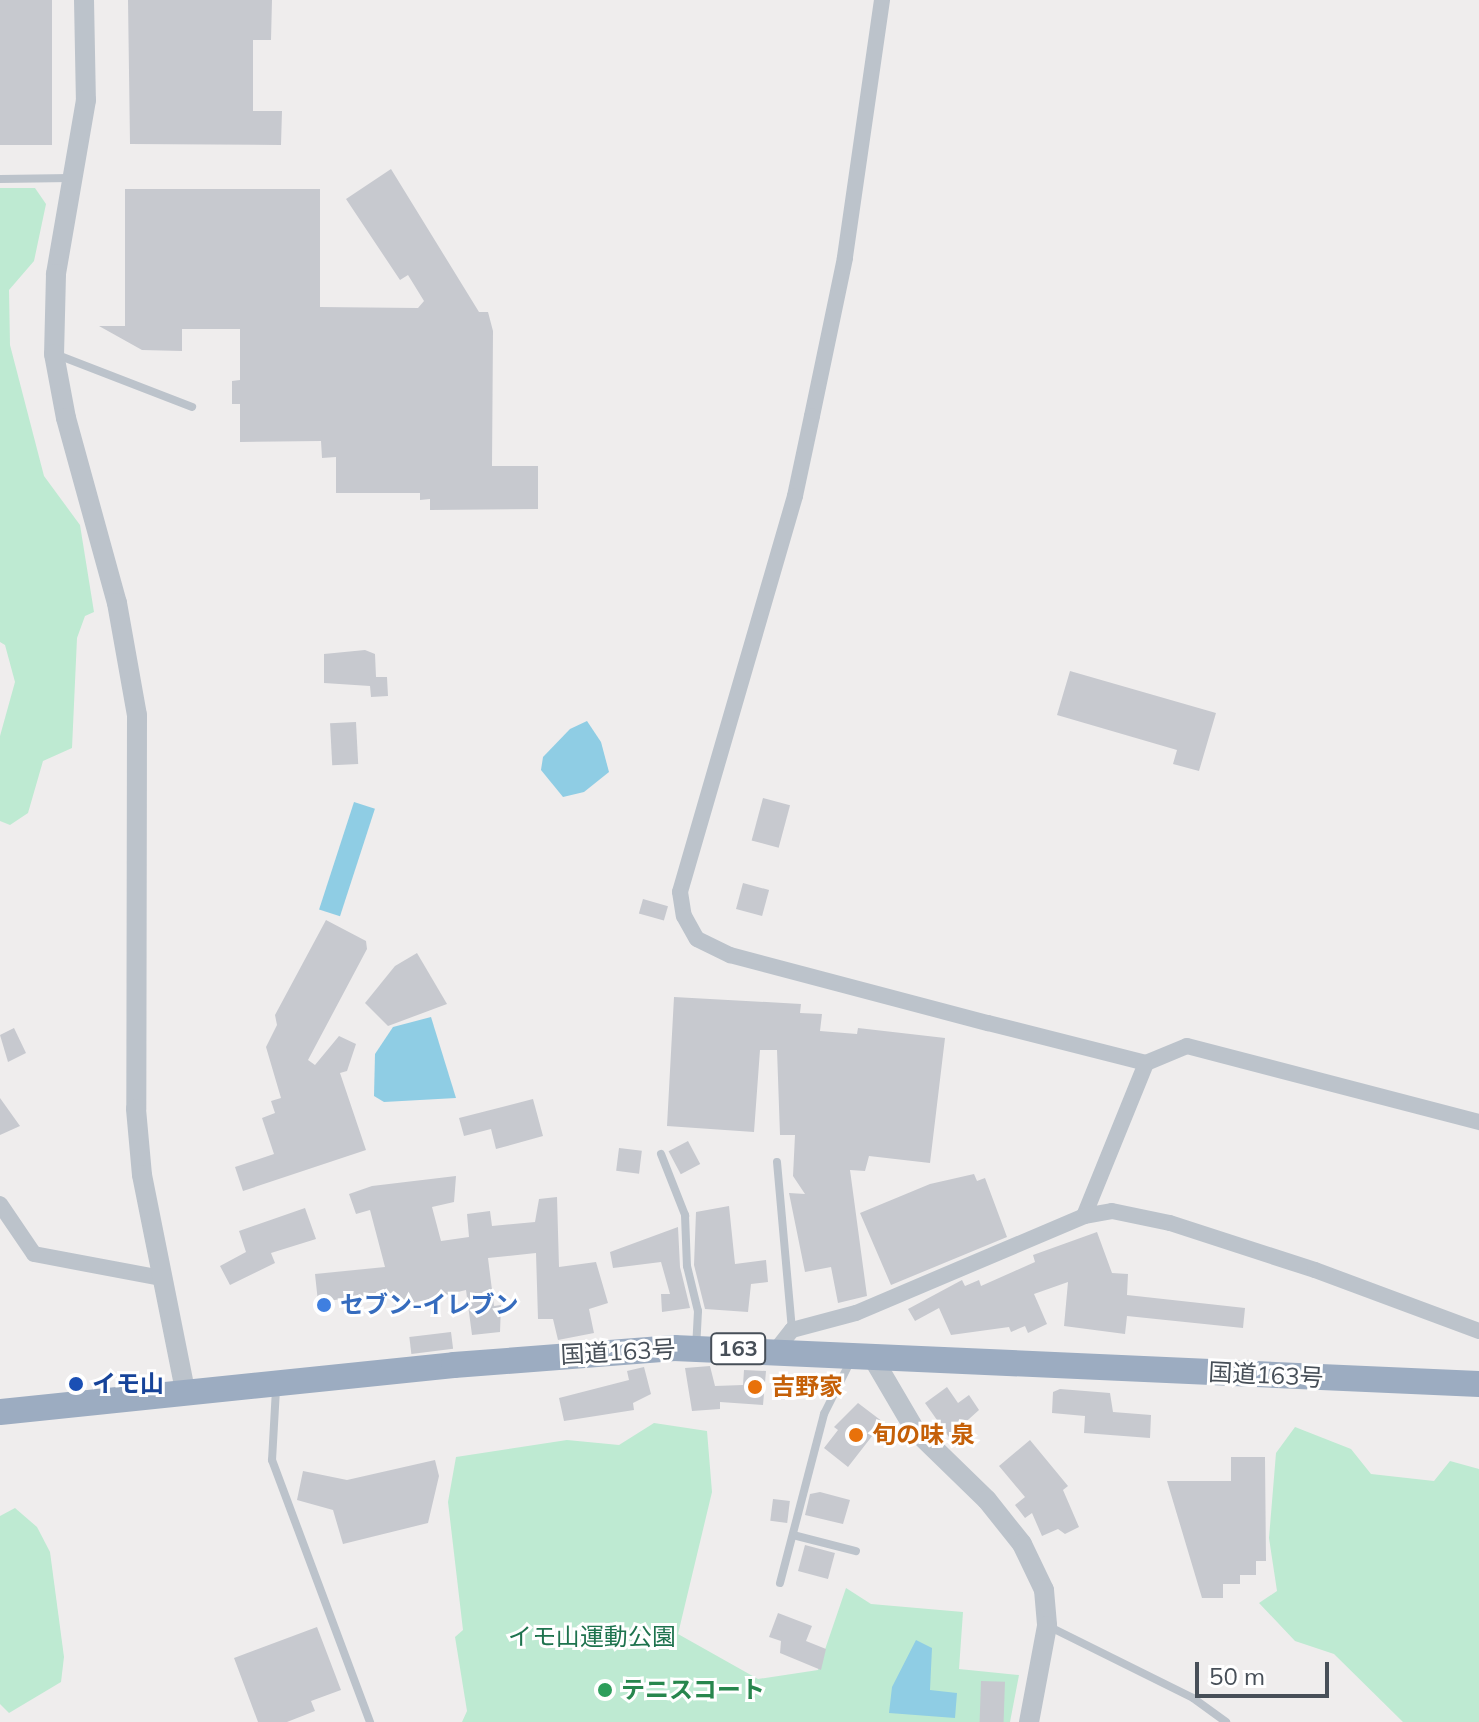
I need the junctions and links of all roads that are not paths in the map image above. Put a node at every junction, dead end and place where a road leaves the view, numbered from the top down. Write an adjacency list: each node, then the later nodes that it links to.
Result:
1 (84, 0): 3 (street)
2 (882, 0): 7 (street)
3 (76, 178): 4 (lane); 5 (street)
4 (0, 179)
5 (54, 354): 6 (lane); 13 (street)
6 (192, 407)
7 (1146, 1063): 8 (street); 12 (street)
8 (1479, 1122)
9 (661, 1154): 16 (lane)
10 (777, 1162): 15 (lane)
11 (0, 1204): 13 (street)
12 (1084, 1216): 14 (street); 15 (street)
13 (161, 1278): 20 (street)
14 (1479, 1331)
15 (785, 1340): 16 (highway, 国道163号 / 163); 17 (highway, 国道163号 / 163)
16 (696, 1348): 19 (highway, 国道163号 / 163)
17 (862, 1355): 18 (highway, 国道163号 / 163); 22 (lane); 25 (street)
18 (1479, 1384)
19 (276, 1385): 20 (highway, 国道163号 / 163); 26 (lane)
20 (186, 1395): 21 (highway, 国道163号 / 163)
21 (0, 1412)
22 (793, 1535): 23 (lane); 24 (lane)
23 (856, 1551)
24 (780, 1583)
25 (1047, 1626): 27 (street); 28 (lane)
26 (370, 1722)
27 (1029, 1722)
28 (1226, 1722)

